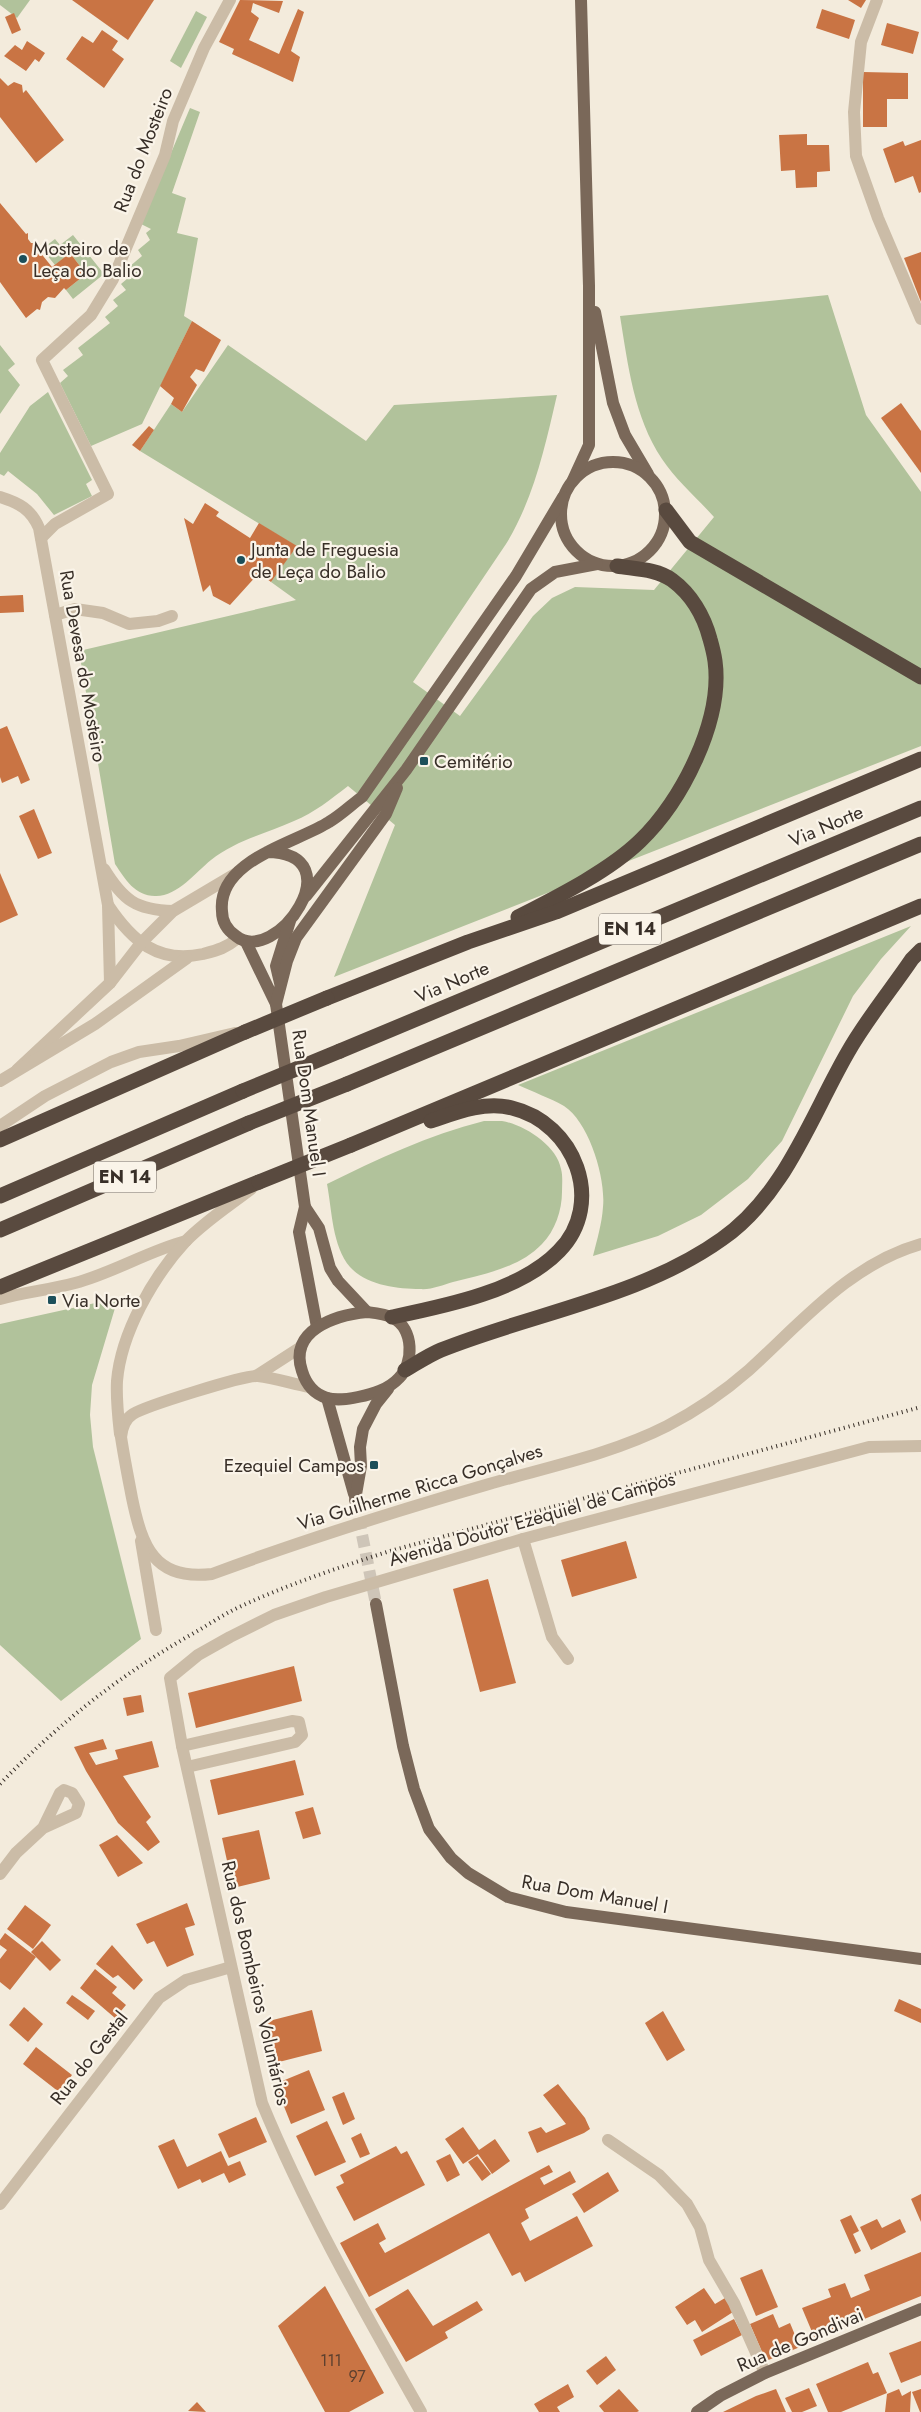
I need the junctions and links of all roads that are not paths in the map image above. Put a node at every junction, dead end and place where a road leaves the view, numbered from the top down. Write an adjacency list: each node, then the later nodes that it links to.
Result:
1 (230, 0): 11 (street, Rua do Mosteiro)
2 (581, 0): 4 (main road)
3 (876, 0): 5 (street)
4 (589, 286): 6 (main road); 7 (main road)
5 (921, 319)
6 (648, 474): 7 (main road); 10 (main road)
7 (573, 480): 9 (main road)
8 (0, 498): 11 (street, Rua Devesa do Mosteiro)
9 (563, 498): 12 (main road); 21 (main road)
10 (666, 510): 13 (main road); 16 (highway)
11 (41, 538): 14 (street, Rua Devesa do Mosteiro)
12 (597, 564): 13 (main road); 18 (main road)
13 (617, 566): 30 (highway)
14 (54, 615): 15 (street); 22 (street, Rua Devesa do Mosteiro)
15 (172, 616)
16 (921, 677)
17 (921, 759): 30 (highway)
18 (406, 770): 24 (main road); 35 (main road)
19 (921, 808): 44 (highway, Via Norte / EN 14, bridge)
20 (921, 844): 46 (highway, EN 14, bridge)
21 (267, 852): 23 (main road); 24 (main road)
22 (100, 862): 25 (street, Rua Devesa do Mosteiro); 27 (street)
23 (237, 873): 27 (street); 29 (main road)
24 (304, 899): 28 (main road)
25 (108, 905): 31 (street); 34 (street, Rua Devesa do Mosteiro)
26 (921, 906): 42 (highway)
27 (174, 911): 31 (street)
28 (290, 920): 29 (main road); 35 (main road, Rua Dom Manuel I)
29 (242, 940): 33 (street); 36 (main road, Rua Dom Manuel I)
30 (468, 942): 37 (highway, bridge)
31 (141, 943): 33 (street); 34 (street)
32 (921, 950): 55 (highway)
33 (187, 958): 38 (street)
34 (110, 983): 38 (street)
35 (281, 988): 36 (main road, Rua Dom Manuel I)
36 (276, 1004): 45 (main road, Rua Dom Manuel I)
37 (245, 1032): 40 (street); 41 (highway)
38 (16, 1070): 39 (street)
39 (0, 1081)
40 (0, 1126)
41 (0, 1140)
42 (351, 1145): 43 (highway, bridge); 52 (highway)
43 (259, 1182): 47 (street); 49 (highway)
44 (0, 1196)
45 (304, 1207): 51 (main road, Rua Dom Manuel I); 53 (main road, Rua Dom Manuel I)
46 (0, 1230)
47 (186, 1242): 50 (street); 60 (street, Via Guilherme Ricca Gonçalves)
48 (921, 1244): 62 (street, Via Guilherme Ricca Gonçalves)
49 (0, 1287)
50 (0, 1299)
51 (367, 1312): 52 (main road); 53 (main road)
52 (392, 1317): 55 (main road)
53 (318, 1327): 54 (main road)
54 (302, 1347): 56 (street); 58 (main road)
55 (405, 1370): 57 (main road)
56 (256, 1376): 58 (street); 60 (street)
57 (391, 1385): 59 (main road); 59 (main road)
58 (310, 1387): 59 (main road)
59 (327, 1398)
60 (120, 1437): 62 (street, Via Guilherme Ricca Gonçalves)
61 (921, 1446): 63 (street, Avenida Doutor Ezequiel de Campos)
62 (138, 1529): 65 (street)
63 (523, 1539): 66 (street); 67 (street, Avenida Doutor Ezequiel de Campos)
64 (376, 1604): 72 (main road, Rua Dom Manuel I)
65 (156, 1630)
66 (568, 1659)
67 (170, 1678): 68 (street, Rua dos Bombeiros Voluntários)
68 (182, 1746): 69 (street, Rua dos Bombeiros Voluntários); 69 (street)
69 (187, 1767): 73 (street, Rua dos Bombeiros Voluntários)
70 (43, 1828): 71 (street)
71 (0, 1874)
72 (921, 1959)
73 (231, 1967): 75 (street, Rua do Gestal); 79 (street, Rua dos Bombeiros Voluntários)
74 (608, 2140): 78 (street)
75 (4, 2189): 76 (street, Rua do Gestal)
76 (0, 2204)
77 (921, 2309): 78 (main road, Rua de Gondivai)
78 (765, 2373): 80 (main road, Rua de Gondivai)
79 (421, 2412)
80 (697, 2412)

